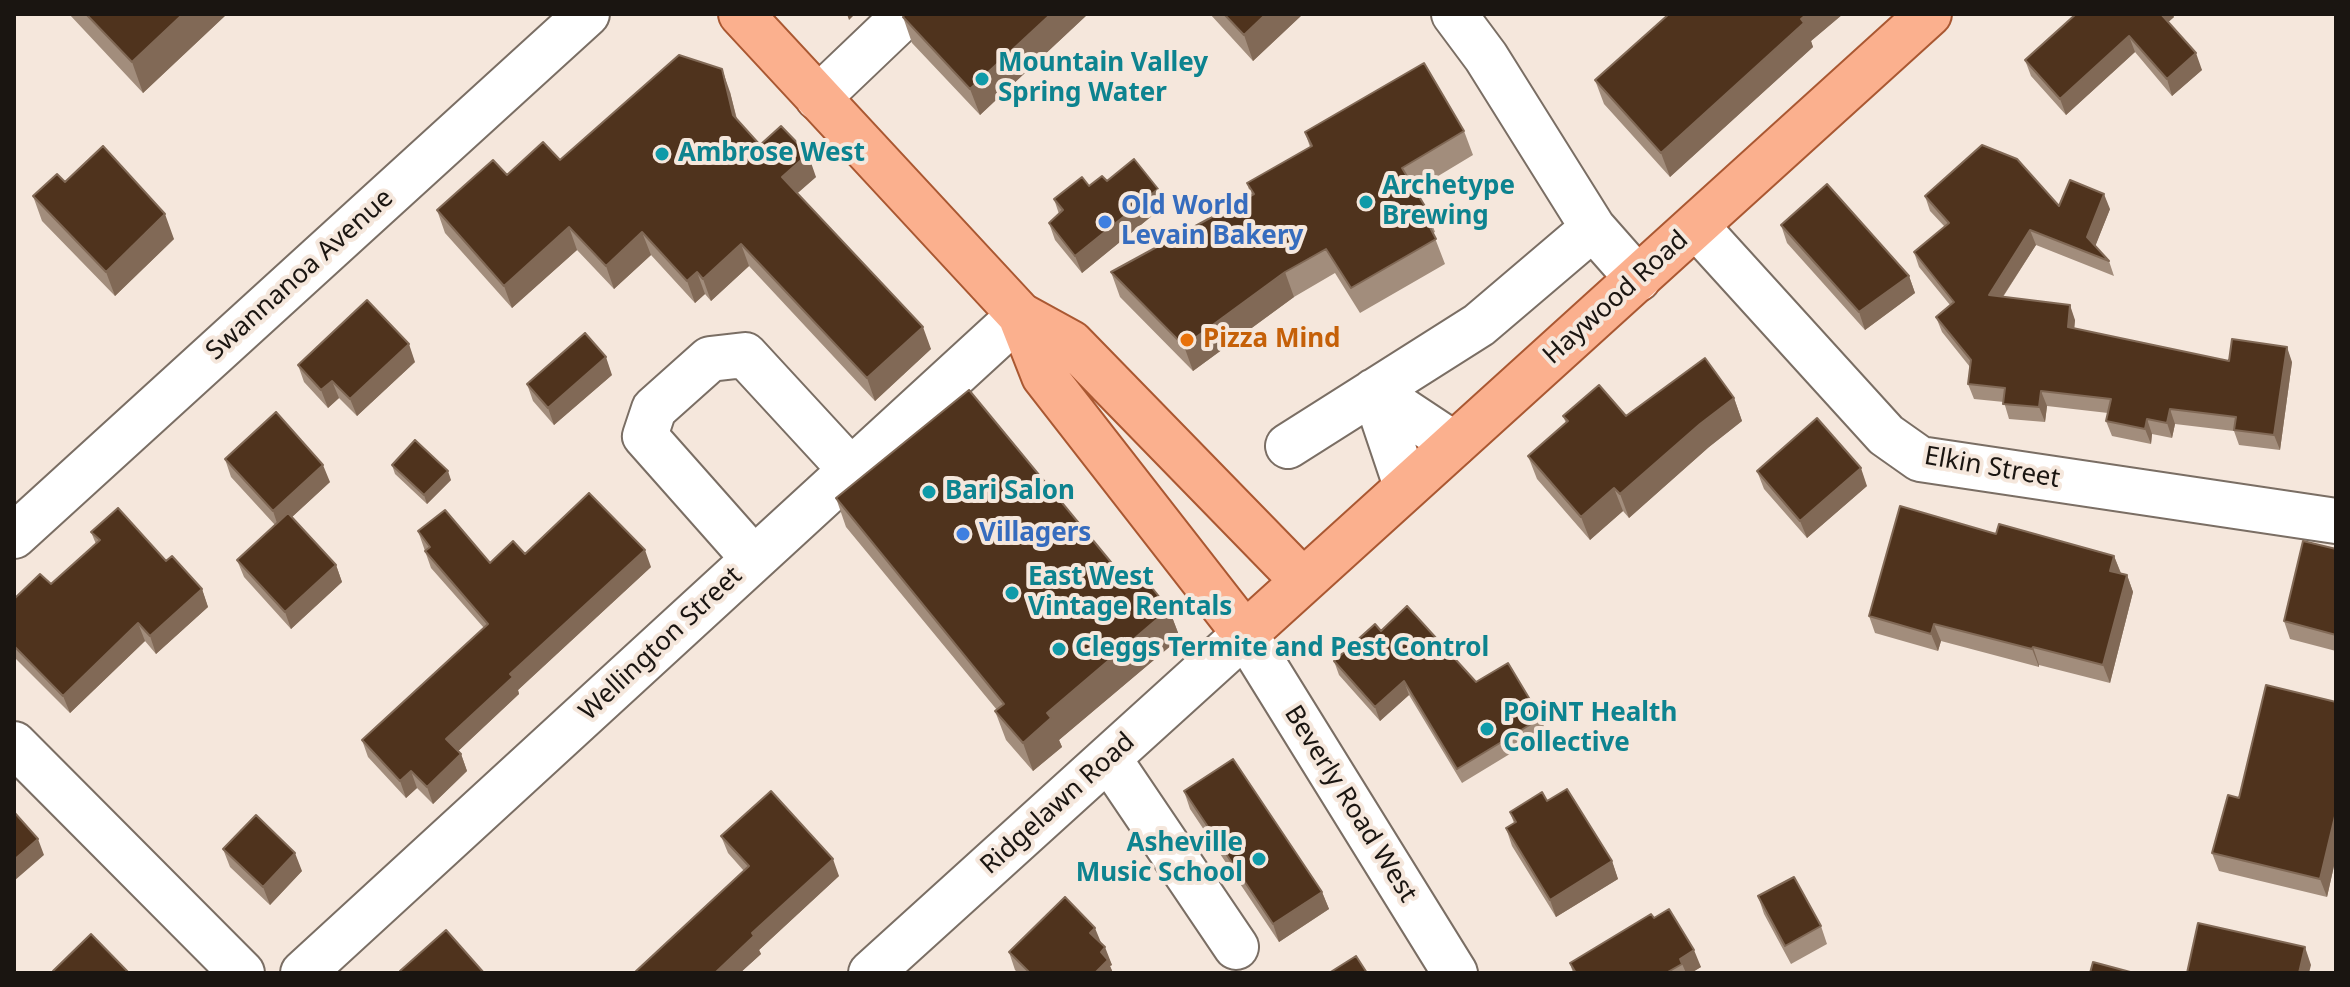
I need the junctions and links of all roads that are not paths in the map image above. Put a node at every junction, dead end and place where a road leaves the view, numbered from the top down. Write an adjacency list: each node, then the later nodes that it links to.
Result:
1 (587, 14): 17 (street, Swannanoa Avenue)
2 (741, 14): 6 (main road)
3 (906, 14): 6 (street)
4 (1454, 14): 8 (street)
5 (1929, 14): 7 (main road, Haywood Road)
6 (818, 98): 10 (main road)
7 (1696, 226): 9 (main road, Haywood Road); 16 (street, Elkin Street)
8 (1593, 228): 9 (street); 11 (street)
9 (1638, 279): 12 (main road, Haywood Road)
10 (1020, 315): 14 (street, Wellington Street); 19 (main road); 20 (main road)
11 (1374, 391): 12 (street); 13 (street); 15 (street)
12 (1454, 444): 15 (main road, Haywood Road)
13 (1288, 446)
14 (851, 470): 18 (street, Wellington Street); 18 (street)
15 (1406, 486): 19 (main road, Haywood Road)
16 (2336, 521)
17 (14, 536)
18 (754, 559): 25 (street, Wellington Street)
19 (1302, 580): 20 (main road, Haywood Road)
20 (1245, 634): 22 (street, Ridgelawn Road); 27 (street, Beverly Road West)
21 (14, 744): 24 (street)
22 (1109, 759): 23 (street); 26 (street, Ridgelawn Road)
23 (1236, 947)
24 (242, 973)
25 (303, 973)
26 (871, 973)
27 (1455, 973)

